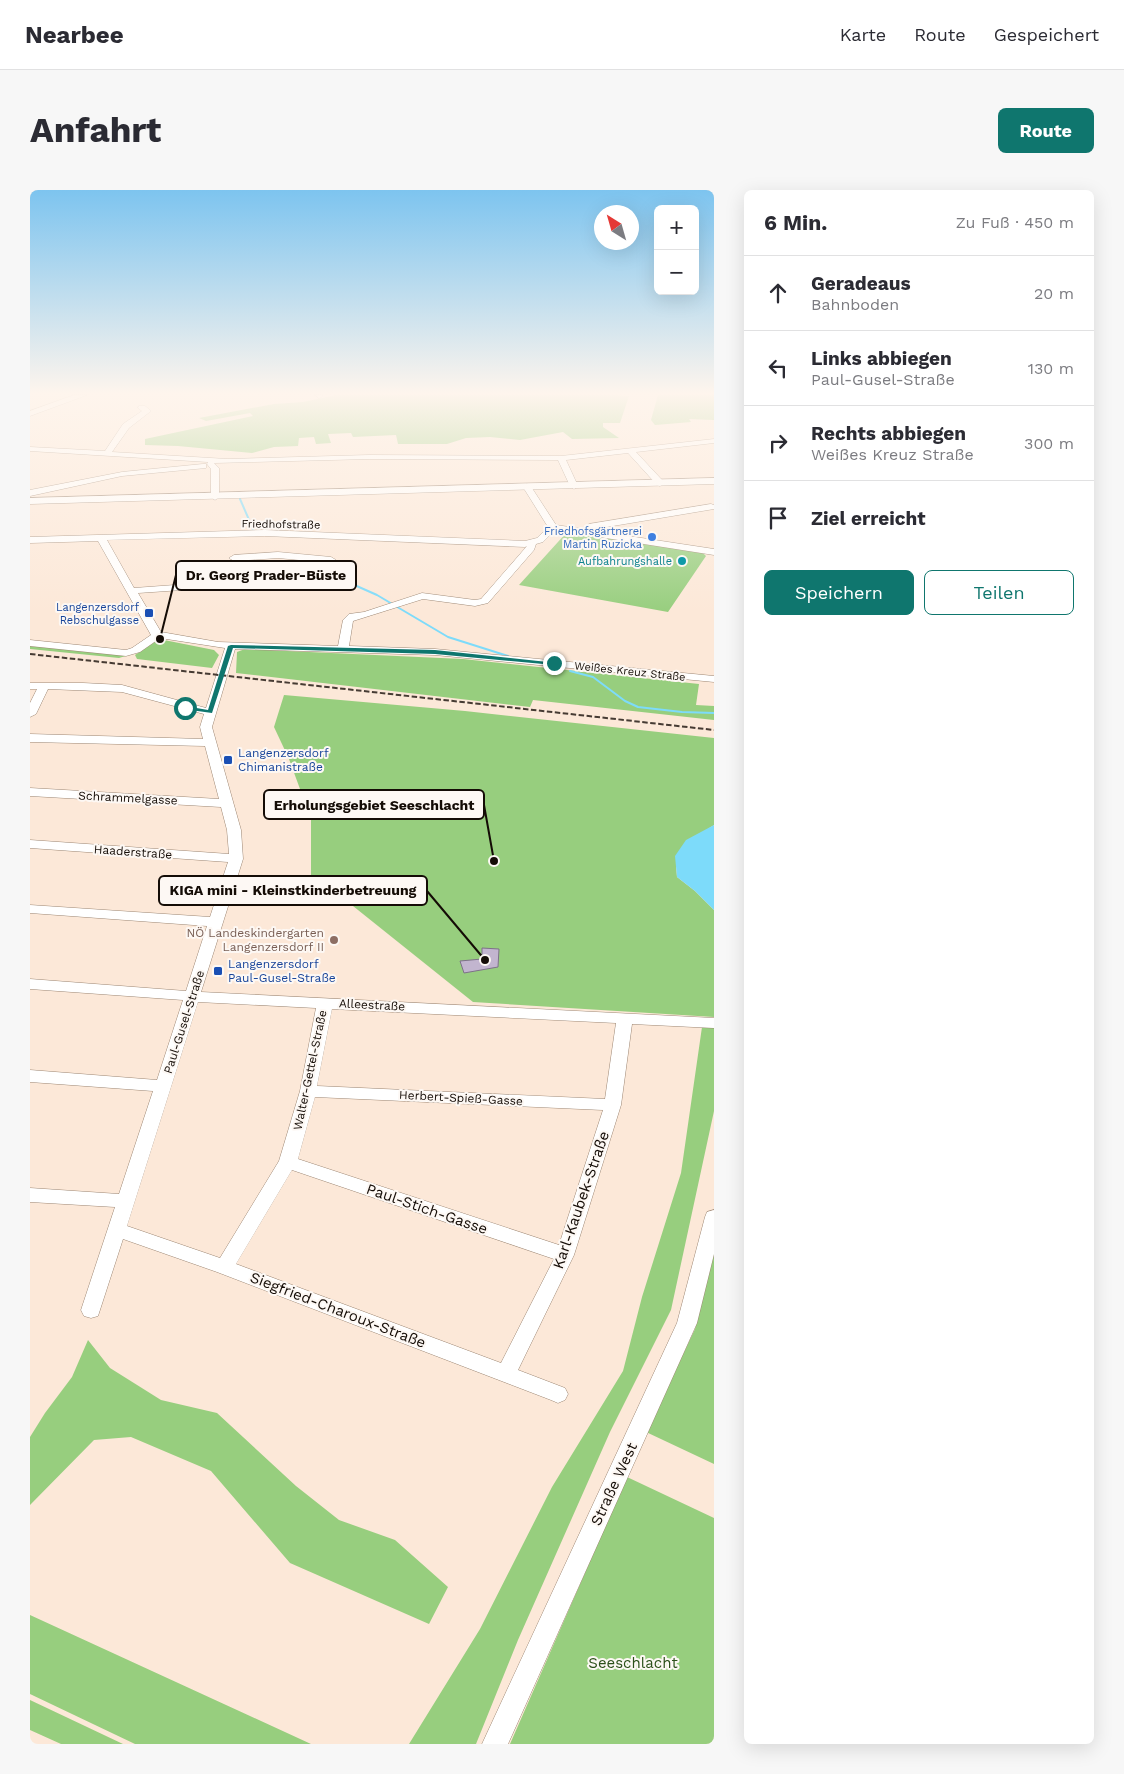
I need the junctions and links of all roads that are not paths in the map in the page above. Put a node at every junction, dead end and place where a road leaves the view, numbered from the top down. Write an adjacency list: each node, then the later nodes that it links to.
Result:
1 (180, 468): 9 (street)
2 (215, 468): 10 (street)
3 (565, 468): 7 (street)
4 (646, 468): 6 (street)
5 (714, 481): 6 (main road)
6 (660, 483): 7 (main road)
7 (574, 486): 8 (main road)
8 (527, 487): 10 (main road); 13 (street)
9 (30, 494)
10 (215, 497): 11 (main road)
11 (30, 501)
12 (711, 507): 14 (street)
13 (552, 527): 14 (street); 17 (street)
14 (578, 530): 18 (street)
15 (102, 539): 16 (street, Friedhofstraße); 17 (street, Friedhofstraße); 23 (street)
16 (30, 540)
17 (532, 544): 27 (street)
18 (714, 552)
19 (234, 558): 21 (street)
20 (331, 560): 21 (street)
21 (269, 567): 22 (street); 23 (street)
22 (338, 583)
23 (131, 591): 24 (street)
24 (158, 635): 25 (street); 26 (street, Weißes Kreuz Straße)
25 (30, 643)
26 (231, 646): 27 (street, Weißes Kreuz Straße); 31 (street, Paul-Gusel-Straße)
27 (343, 649): 28 (street, Weißes Kreuz Straße)
28 (714, 679)
29 (30, 686): 30 (street)
30 (44, 686): 31 (street); 32 (street)
31 (210, 712): 34 (street, Paul-Gusel-Straße)
32 (30, 714)
33 (30, 738): 34 (street)
34 (209, 743): 36 (street, Paul-Gusel-Straße)
35 (30, 792): 36 (street, Schrammelgasse)
36 (227, 803): 38 (street, Paul-Gusel-Straße)
37 (30, 844): 38 (street, Haaderstraße)
38 (236, 859): 40 (street, Paul-Gusel-Straße)
39 (30, 909): 40 (street)
40 (216, 922): 42 (street, Paul-Gusel-Straße)
41 (30, 984): 42 (street, Alleestraße)
42 (194, 996): 43 (street, Alleestraße); 47 (street, Paul-Gusel-Straße)
43 (325, 1003): 44 (street, Alleestraße); 48 (street, Walter-Gettel-Straße)
44 (625, 1018): 45 (street, Alleestraße); 49 (street, Karl-Kaubek-Straße)
45 (714, 1023)
46 (30, 1076): 47 (street)
47 (163, 1086): 52 (street, Paul-Gusel-Straße)
48 (308, 1090): 49 (street, Herbert-Spieß-Gasse); 50 (street, Walter-Gettel-Straße)
49 (613, 1105): 55 (street, Karl-Kaubek-Straße)
50 (288, 1162): 55 (street, Paul-Stich-Gasse); 56 (street, Walter-Gettel-Straße)
51 (30, 1195): 52 (street)
52 (126, 1201): 54 (street, Paul-Gusel-Straße)
53 (714, 1217): 60 (street, Straße West)
54 (117, 1230): 56 (street, Siegfried-Charoux-Straße); 57 (street, Paul-Gusel-Straße)
55 (565, 1256): 58 (street, Karl-Kaubek-Straße)
56 (224, 1267): 58 (street, Siegfried-Charoux-Straße)
57 (92, 1310)
58 (506, 1373): 59 (street, Siegfried-Charoux-Straße)
59 (558, 1394)
60 (495, 1744)

